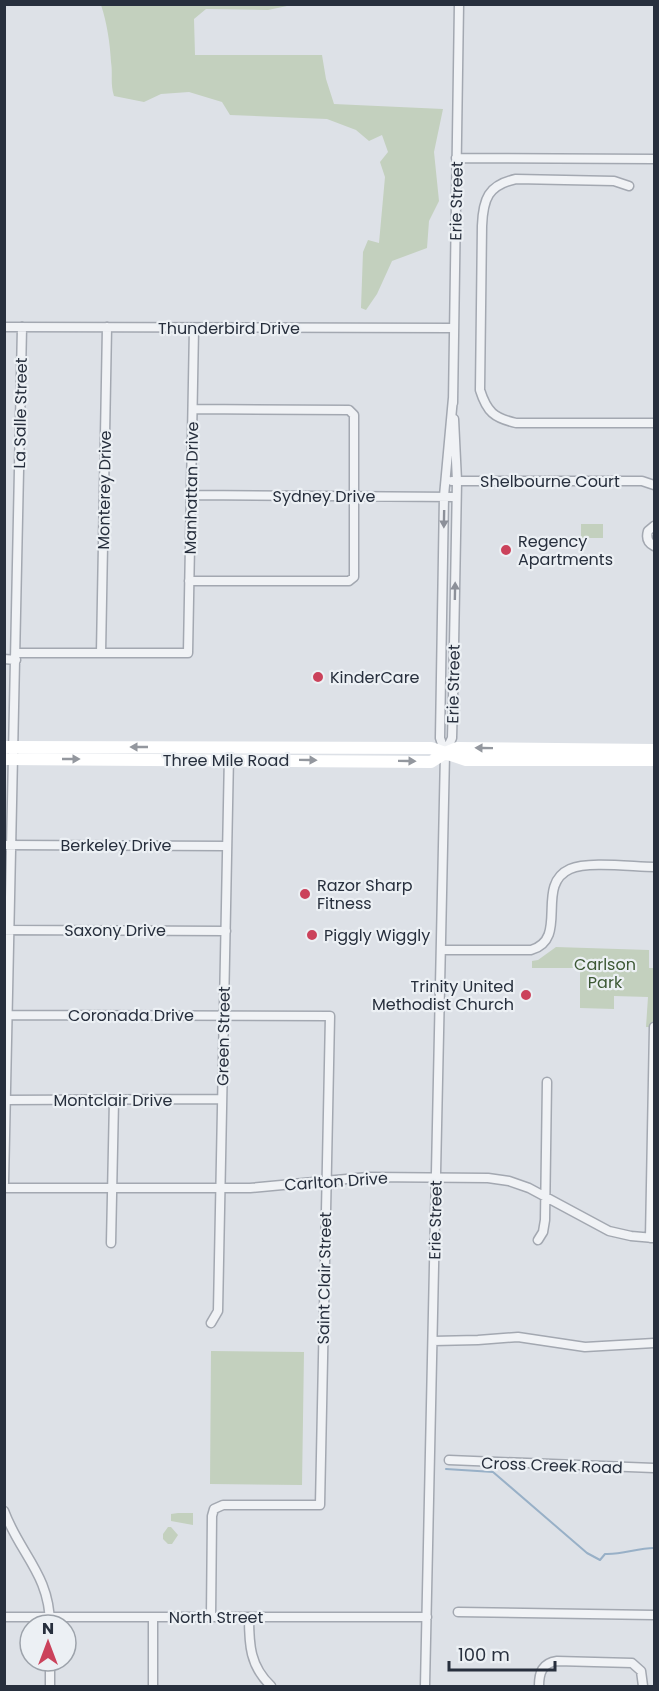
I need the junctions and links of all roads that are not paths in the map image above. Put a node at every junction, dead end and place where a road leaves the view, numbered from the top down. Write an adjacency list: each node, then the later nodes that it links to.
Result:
1 (459, 4): 2 (street, Erie Street)
2 (456, 158): 3 (street); 9 (street, Erie Street)
3 (654, 159)
4 (629, 186): 12 (street)
5 (4, 327): 6 (street, Thunderbird Drive)
6 (22, 327): 7 (street, Thunderbird Drive); 26 (street, La Salle Street)
7 (107, 327): 8 (street, Thunderbird Drive); 25 (street, Monterey Drive)
8 (194, 328): 9 (street, Thunderbird Drive); 11 (street, Manhattan Drive)
9 (453, 328): 10 (street, Erie Street)
10 (453, 398): 13 (street, Erie Street); 14 (street, Erie Street)
11 (193, 409): 16 (street, Manhattan Drive); 17 (street)
12 (654, 423)
13 (445, 481): 14 (street, Shelbourne Court); 18 (street, Erie Street)
14 (457, 482): 15 (street, Shelbourne Court); 19 (street, Erie Street)
15 (654, 485)
16 (191, 495): 17 (street, Sydney Drive); 22 (street, Manhattan Drive)
17 (354, 495): 18 (street, Sydney Drive); 22 (street)
18 (444, 496): 19 (street, Sydney Drive); 23 (street, Erie Street, one-way to 23)
19 (456, 496): 24 (street, Erie Street, one-way to 19)
20 (654, 526): 21 (street)
21 (654, 546)
22 (189, 581): 25 (street, Manhattan Drive)
23 (442, 615): 24 (street); 28 (street, Erie Street)
24 (454, 615): 29 (street, Erie Street)
25 (100, 653): 26 (street)
26 (16, 656): 27 (street); 31 (street, La Salle Street)
27 (4, 660)
28 (441, 674): 29 (street); 32 (street, Erie Street)
29 (454, 674): 32 (street, Erie Street)
30 (654, 750): 32 (street, Three Mile Road, one-way to 32)
31 (9, 753): 33 (street, Three Mile Road); 35 (street, La Salle Street)
32 (445, 753): 33 (street, Three Mile Road); 34 (street, Three Mile Road); 40 (street, Erie Street)
33 (229, 754): 36 (street, Green Street)
34 (654, 760)
35 (8, 845): 36 (street, Berkeley Drive); 38 (street, La Salle Street)
36 (227, 846): 39 (street, Green Street)
37 (654, 867): 40 (street)
38 (7, 930): 39 (street, Saxony Drive); 41 (street, La Salle Street)
39 (225, 931): 42 (street, Green Street)
40 (441, 950): 49 (street, Erie Street)
41 (6, 1015): 42 (street, Coronada Drive); 46 (street, La Salle Street)
42 (224, 1016): 43 (street, Coronada Drive); 48 (street, Green Street)
43 (330, 1016): 50 (street, Saint Clair Street)
44 (654, 1027): 55 (street)
45 (548, 1082): 54 (street)
46 (5, 1100): 47 (street, Montclair Drive); 51 (street, La Salle Street)
47 (114, 1100): 48 (street, Montclair Drive); 52 (street)
48 (222, 1100): 53 (street, Green Street)
49 (436, 1177): 50 (street, Carlton Drive); 54 (street, Carlton Drive); 59 (street, Erie Street)
50 (326, 1180): 53 (street, Carlton Drive); 69 (street, Saint Clair Street)
51 (4, 1186): 52 (street, Carlton Drive)
52 (112, 1188): 53 (street, Carlton Drive); 57 (street)
53 (220, 1188): 58 (street, Green Street)
54 (545, 1197): 55 (street, Carlton Drive); 56 (street)
55 (652, 1238)
56 (538, 1240)
57 (111, 1243)
58 (211, 1323)
59 (433, 1341): 60 (street); 71 (street, Erie Street)
60 (654, 1343)
61 (449, 1460): 62 (street, Cross Creek Road)
62 (654, 1468)
63 (4, 1511): 64 (street)
64 (8, 1528): 66 (street)
65 (458, 1612): 67 (street)
66 (49, 1613)
67 (654, 1615)
68 (153, 1617): 69 (street, North Street); 72 (street, North Street); 73 (street)
69 (211, 1617): 70 (street, North Street)
70 (249, 1617): 71 (street, North Street); 74 (street)
71 (427, 1617): 75 (street, Erie Street)
72 (78, 1620)
73 (153, 1686)
74 (271, 1686)
75 (425, 1686)
76 (539, 1686): 77 (street)
77 (643, 1686)

